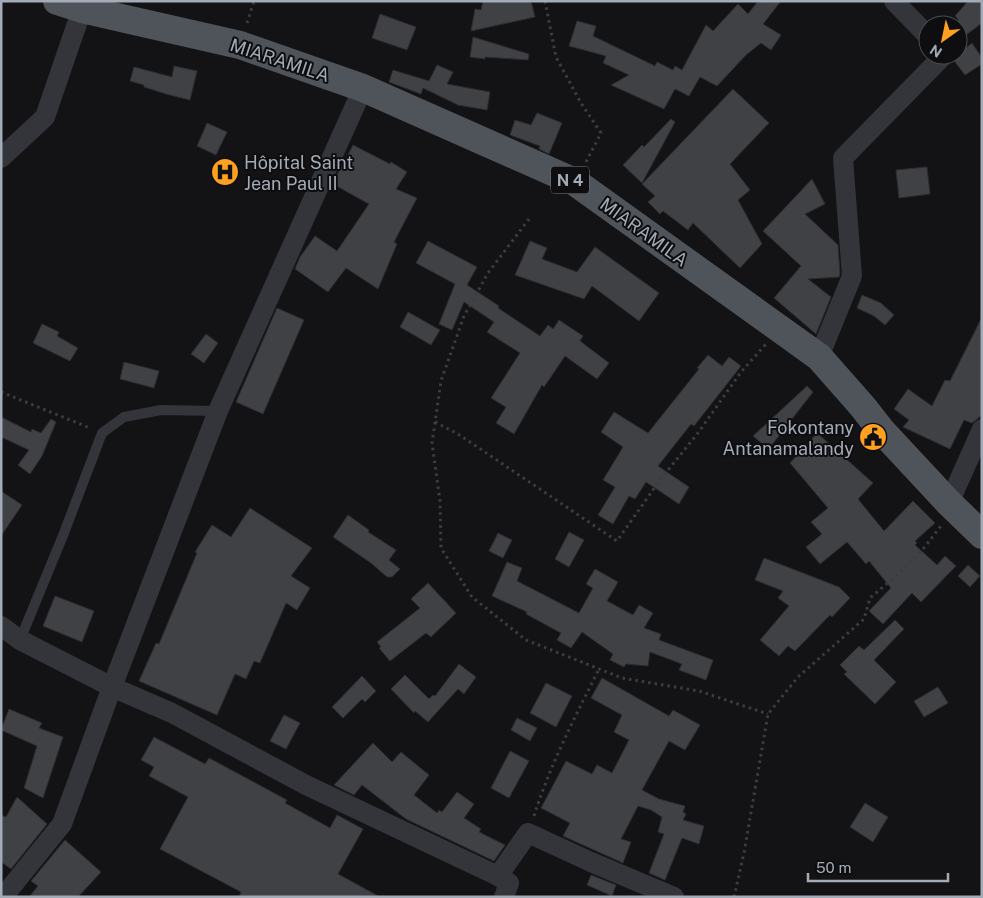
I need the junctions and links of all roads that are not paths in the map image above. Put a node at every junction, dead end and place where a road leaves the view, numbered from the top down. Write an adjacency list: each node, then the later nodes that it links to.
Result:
1 (894, 1): 3 (street)
2 (69, 5): 5 (main road, MIARAMILA / N 4); 6 (street)
3 (918, 26)
4 (934, 65): 7 (street)
5 (363, 88): 7 (main road, MIARAMILA / N 4); 8 (street)
6 (1, 158)
7 (818, 357): 10 (main road, MIARAMILA / N 4)
8 (218, 411): 13 (lane); 14 (street)
9 (982, 429): 10 (street)
10 (952, 506): 11 (main road, MIARAMILA / N 4)
11 (982, 534)
12 (1, 626): 13 (street)
13 (20, 640): 14 (street)
14 (112, 687): 15 (street); 16 (street)
15 (498, 876): 17 (street); 18 (street)
16 (4, 897)
17 (504, 897)
18 (674, 897)

